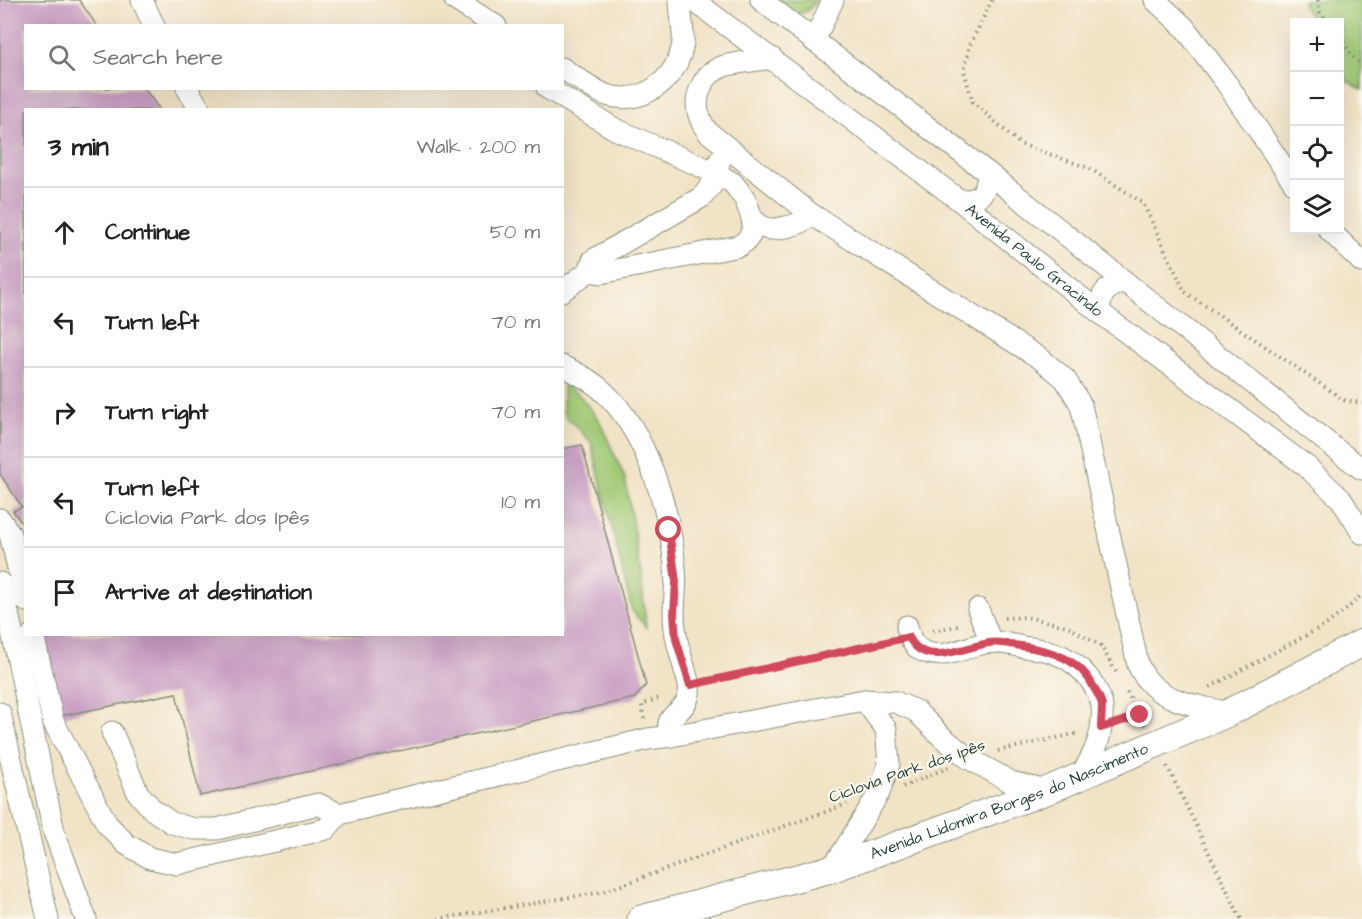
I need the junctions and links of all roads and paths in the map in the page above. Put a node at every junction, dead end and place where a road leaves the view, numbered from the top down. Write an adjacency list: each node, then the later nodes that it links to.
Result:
1 (142, 0): 11 (street)
2 (455, 0): 12 (street)
3 (680, 0): 17 (street)
4 (693, 0): 15 (street, Avenida Paulo Gracindo)
5 (761, 0): 13 (street)
6 (833, 0): 13 (street)
7 (992, 0): 37 (path)
8 (1155, 0): 24 (street)
9 (1318, 0): 10 (path)
10 (1325, 18)
11 (153, 24)
12 (493, 24)
13 (814, 41): 23 (street)
14 (1344, 44): 16 (path)
15 (772, 58): 21 (street); 25 (street, Avenida Paulo Gracindo)
16 (1362, 64)
17 (564, 69)
18 (188, 90): 20 (street)
19 (550, 90): 22 (street)
20 (199, 108)
21 (720, 142): 22 (street); 26 (street)
22 (716, 172): 27 (street); 28 (street)
23 (988, 173): 25 (street); 33 (street)
24 (1292, 180)
25 (959, 200): 35 (street, Avenida Paulo Gracindo)
26 (811, 214): 27 (street); 52 (street)
27 (752, 218): 30 (street)
28 (648, 228): 30 (street); 32 (street)
29 (1333, 234): 31 (street)
30 (660, 261): 32 (street)
31 (1362, 262)
32 (590, 271): 34 (street)
33 (1124, 281): 35 (street); 38 (street)
34 (564, 290)
35 (1099, 312): 40 (street, Avenida Paulo Gracindo)
36 (564, 367): 50 (street)
37 (1362, 403)
38 (1362, 469)
39 (0, 519): 42 (street)
40 (1362, 533)
41 (0, 583): 49 (street)
42 (24, 593)
43 (1362, 594): 52 (path, Ciclovia Park dos Ipês)
44 (981, 615): 45 (path); 47 (street)
45 (908, 631): 47 (street); 50 (path)
46 (33, 636): 63 (street)
47 (991, 642): 55 (street)
48 (1362, 643): 54 (main road, Avenida Lidomira Borges do Nascimento)
49 (8, 650): 66 (street)
50 (690, 685): 57 (street); 58 (path)
51 (864, 700): 57 (street); 59 (street); 62 (street)
52 (1182, 702): 54 (street); 55 (path, Ciclovia Park dos Ipês)
53 (0, 713): 65 (street)
54 (1228, 713): 60 (main road, Avenida Lidomira Borges do Nascimento)
55 (1101, 728): 59 (path, Ciclovia Park dos Ipês); 60 (street)
56 (112, 732): 63 (street)
57 (671, 736): 58 (street)
58 (648, 739): 63 (street)
59 (968, 759): 61 (street); 62 (path, Ciclovia Park dos Ipês)
60 (1082, 774): 61 (main road, Avenida Lidomira Borges do Nascimento)
61 (1046, 791): 64 (main road, Avenida Lidomira Borges do Nascimento)
62 (879, 793): 64 (street); 67 (path, Ciclovia Park dos Ipês)
63 (339, 814)
64 (831, 869): 68 (main road, Avenida Lidomira Borges do Nascimento)
65 (48, 919)
66 (86, 919)
67 (438, 919)
68 (641, 919)

